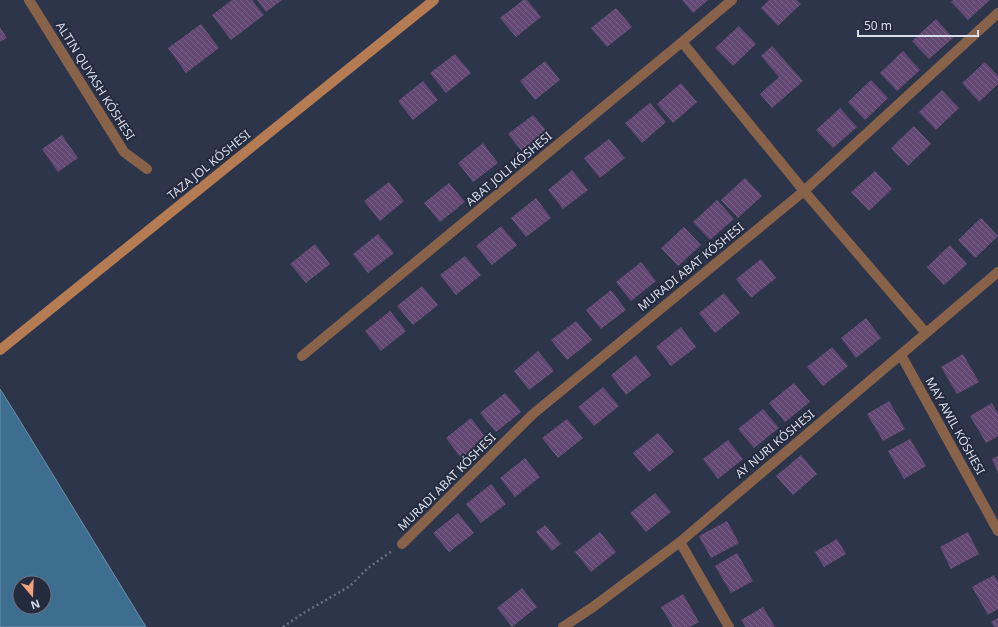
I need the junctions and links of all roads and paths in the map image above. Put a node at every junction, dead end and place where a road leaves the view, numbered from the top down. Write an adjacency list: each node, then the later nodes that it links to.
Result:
1 (29, 0): 6 (street)
2 (434, 0): 10 (main road, TAZA JOL KÓSHESI)
3 (732, 0): 5 (street)
4 (998, 12): 7 (street)
5 (682, 42): 7 (street); 12 (street)
6 (147, 169)
7 (804, 191): 9 (street); 15 (street)
8 (998, 272): 9 (street)
9 (926, 333): 11 (street)
10 (1, 349)
11 (901, 355): 13 (street); 14 (street)
12 (302, 356)
13 (998, 531)
14 (680, 542): 17 (street); 18 (street)
15 (402, 544): 16 (path)
16 (282, 627)
17 (563, 627)
18 (729, 627)

